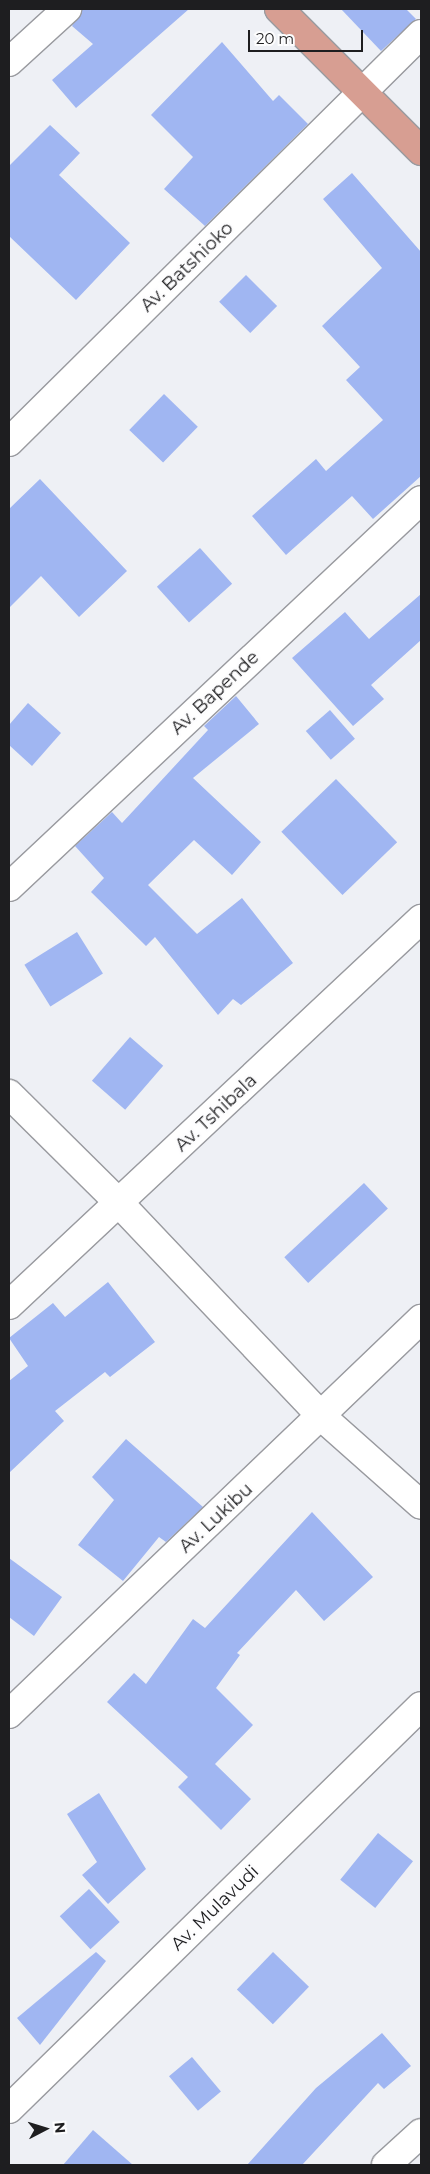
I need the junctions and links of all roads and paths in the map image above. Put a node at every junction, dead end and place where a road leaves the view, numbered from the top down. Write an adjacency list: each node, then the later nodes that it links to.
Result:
1 (67, 9): 4 (street)
2 (279, 9): 5 (highway)
3 (421, 34): 5 (street, Av. Batshioko)
4 (9, 62)
5 (365, 92): 6 (highway); 7 (street, Av. Batshioko)
6 (421, 151)
7 (9, 442)
8 (421, 500): 9 (street, Av. Bapende)
9 (9, 887)
10 (421, 919): 12 (street, Av. Tshibala)
11 (9, 1094): 12 (street)
12 (120, 1204): 13 (street, Av. Tshibala); 15 (street)
13 (9, 1305)
14 (421, 1319): 15 (street, Av. Lukibu)
15 (322, 1417): 16 (street); 18 (street, Av. Lukibu)
16 (421, 1505)
17 (421, 1706): 19 (street, Av. Mulavudi)
18 (9, 1714)
19 (9, 2110)
20 (421, 2133): 21 (street)
21 (386, 2165)

